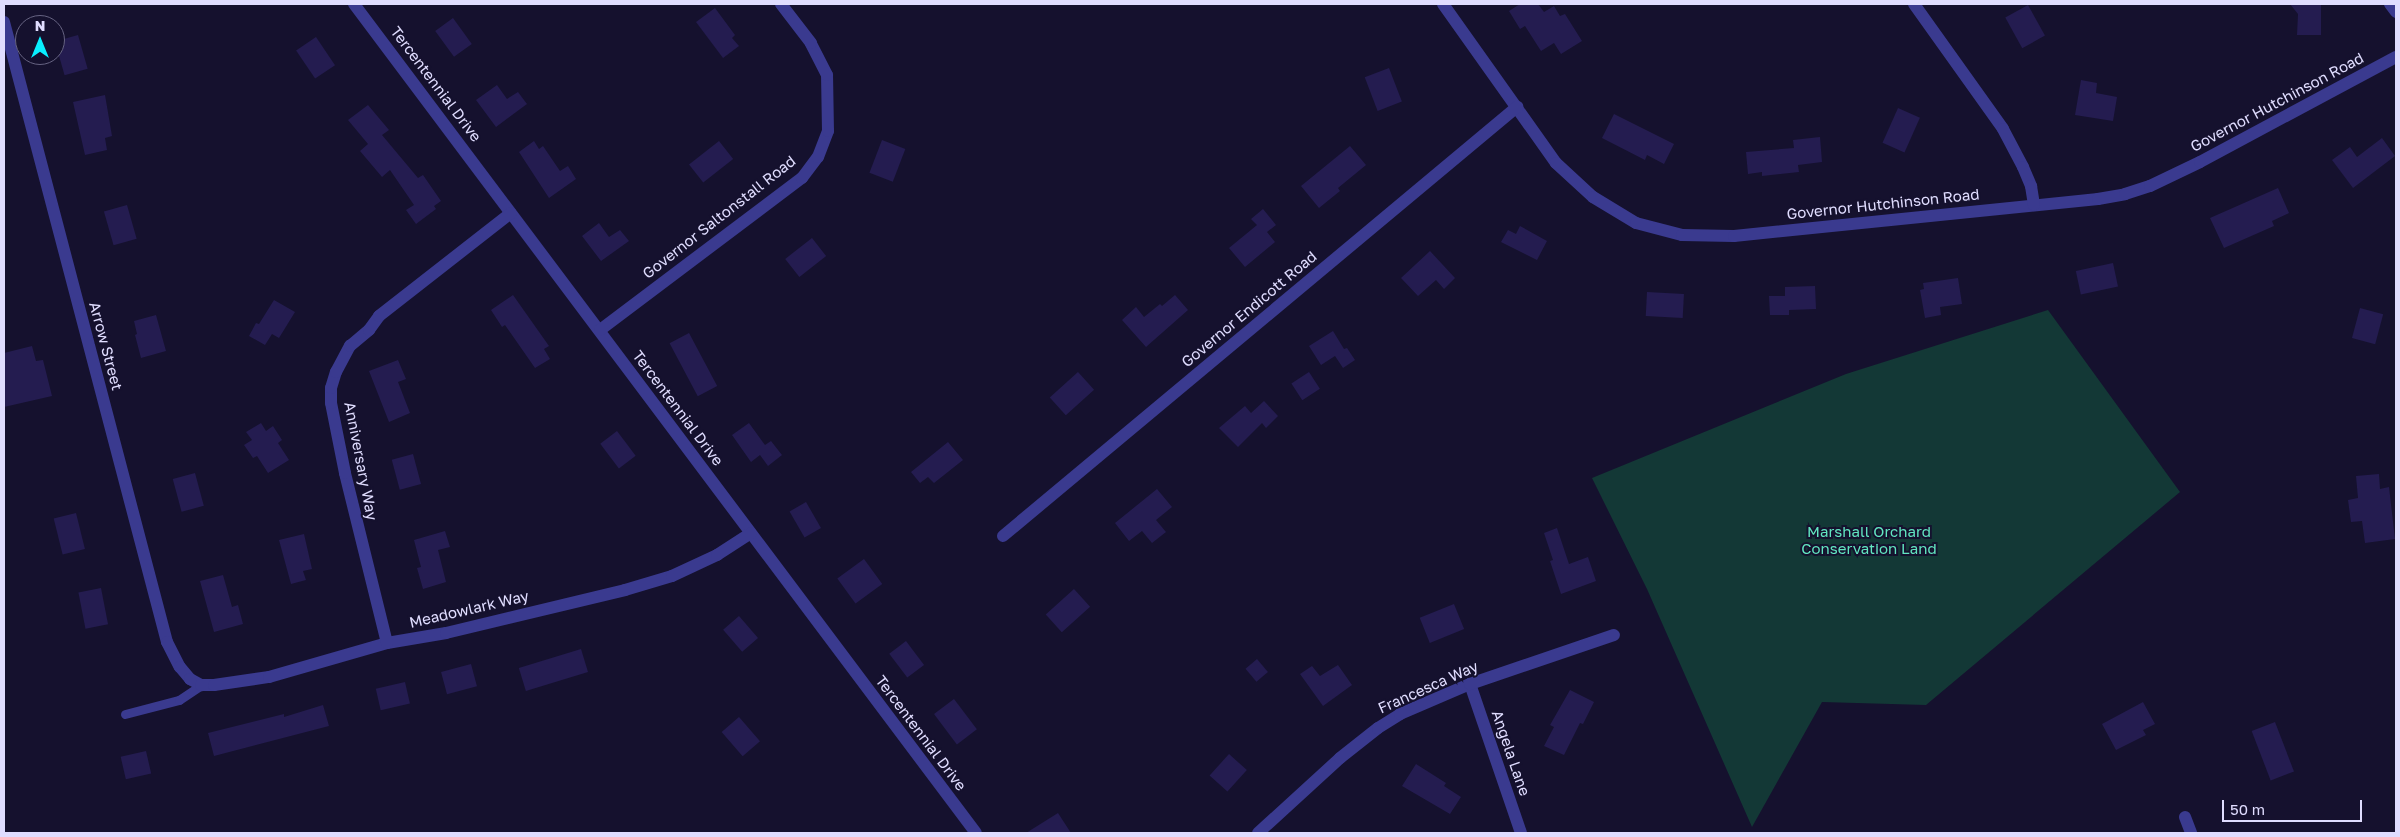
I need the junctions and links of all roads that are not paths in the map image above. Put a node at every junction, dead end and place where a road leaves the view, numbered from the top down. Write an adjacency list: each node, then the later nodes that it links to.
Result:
1 (354, 4): 11 (street, Tercentennial Drive)
2 (781, 4): 12 (street, Governor Saltonstall Road)
3 (1443, 4): 9 (street, Governor Hutchinson Road)
4 (1914, 4): 10 (street)
5 (2390, 4): 6 (street)
6 (2396, 12)
7 (4, 22): 18 (street, Arrow Street)
8 (2396, 57): 10 (street, Governor Hutchinson Road)
9 (1517, 107): 10 (street, Governor Hutchinson Road); 14 (street, Governor Endicott Road)
10 (2034, 205)
11 (511, 213): 12 (street, Tercentennial Drive); 16 (street, Anniversary Way)
12 (600, 330): 13 (street, Tercentennial Drive)
13 (751, 533): 16 (street, Meadowlark Way); 21 (street, Tercentennial Drive)
14 (1003, 536)
15 (1614, 634): 17 (street, Francesca Way)
16 (388, 643): 18 (street, Meadowlark Way)
17 (1470, 684): 22 (street, Francesca Way); 23 (street, Angela Lane)
18 (200, 685): 19 (lane)
19 (125, 714)
20 (2185, 817): 24 (street)
21 (976, 833)
22 (1258, 833)
23 (1521, 833)
24 (2191, 833)

